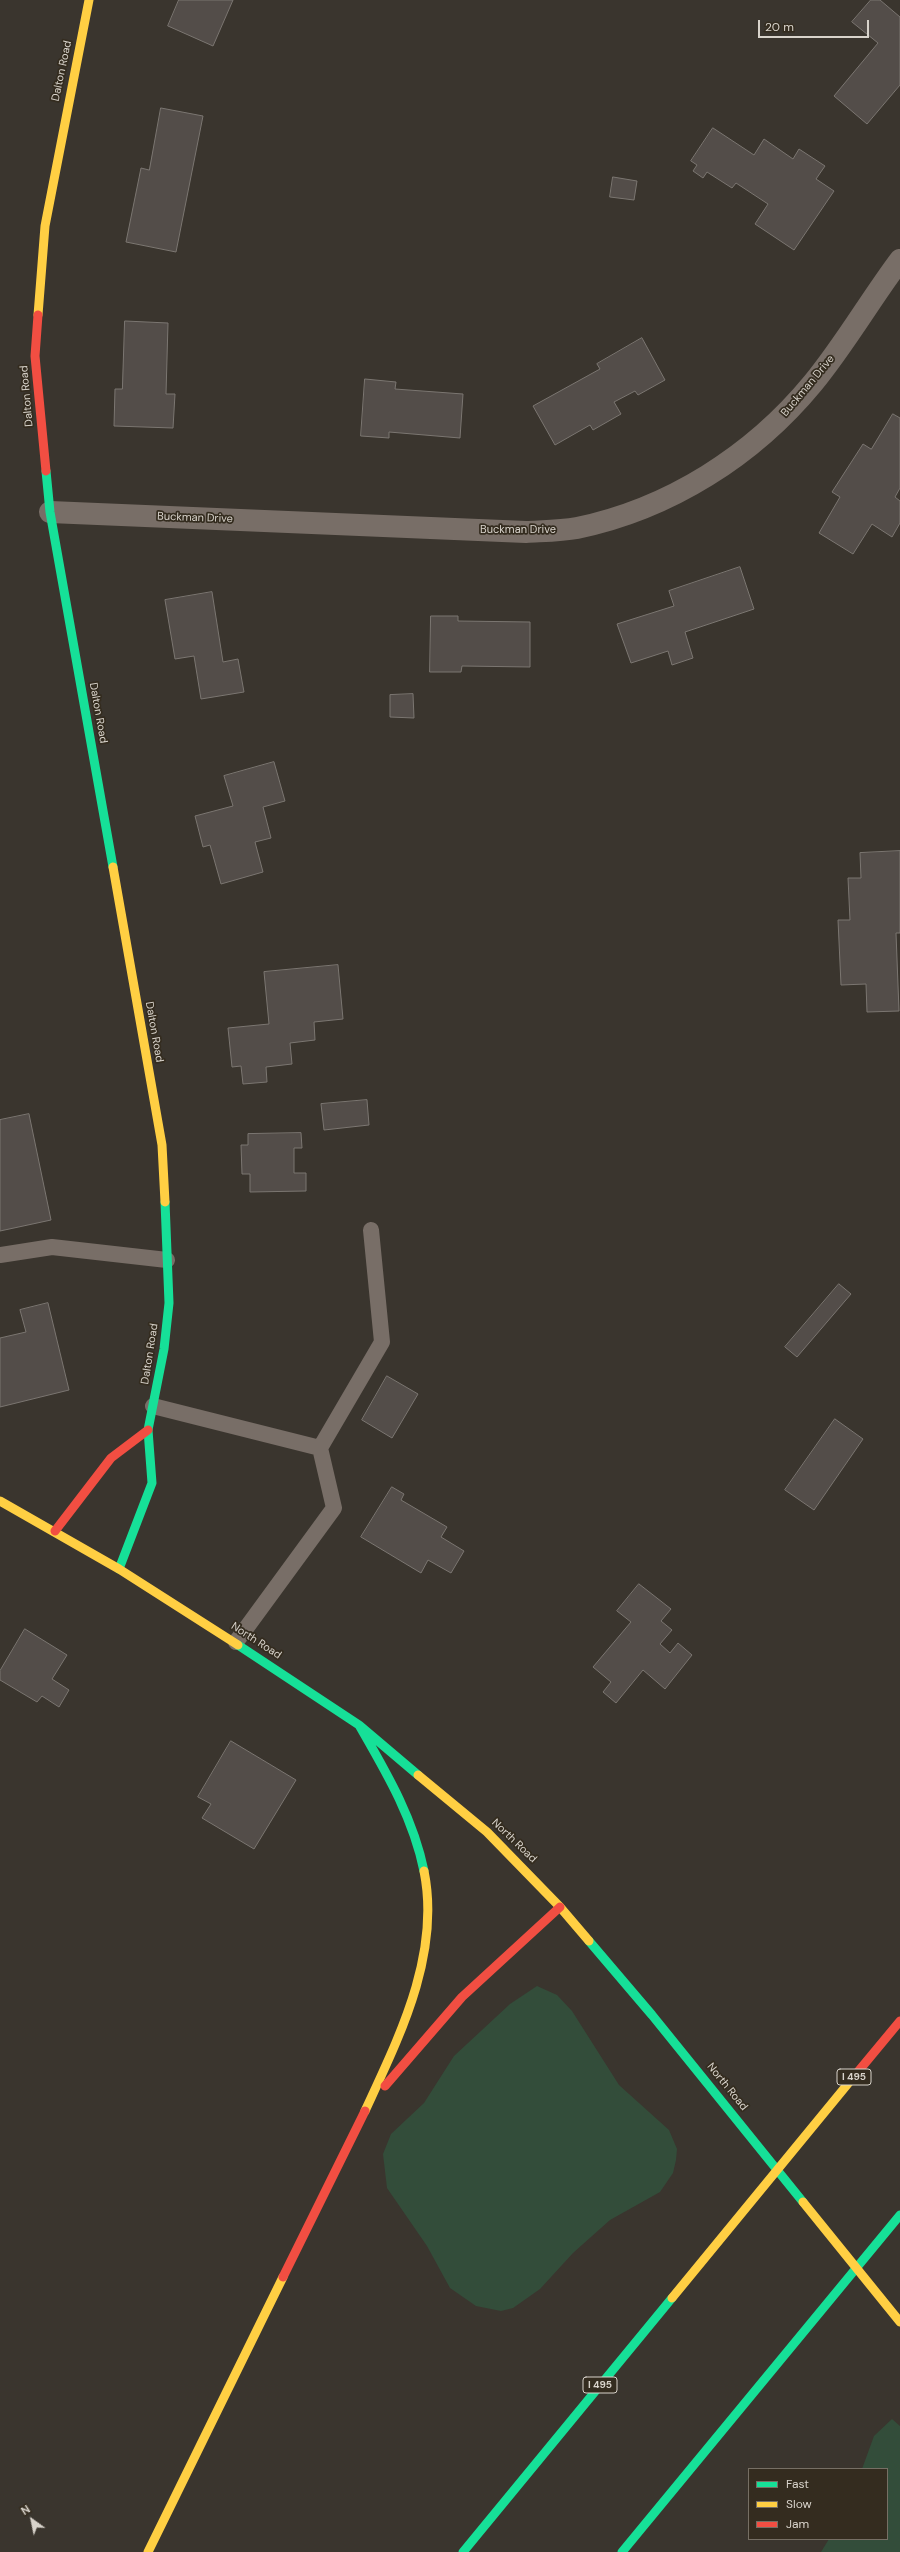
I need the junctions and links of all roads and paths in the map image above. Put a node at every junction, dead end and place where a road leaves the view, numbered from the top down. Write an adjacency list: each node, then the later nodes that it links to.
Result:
1 (89, 0): 3 (main road, Dalton Road)
2 (900, 260): 3 (street, Buckman Drive)
3 (50, 512): 6 (main road, Dalton Road)
4 (371, 1230): 9 (lane)
5 (0, 1256): 6 (lane)
6 (167, 1260): 7 (main road, Dalton Road)
7 (153, 1406): 8 (main road, Dalton Road); 9 (lane)
8 (148, 1430): 11 (main road); 12 (main road, Dalton Road)
9 (320, 1448): 13 (lane)
10 (0, 1501): 11 (main road, North Road)
11 (55, 1531): 12 (main road, North Road)
12 (119, 1569): 13 (main road, North Road)
13 (236, 1642): 14 (main road, North Road)
14 (359, 1725): 15 (main road, North Road); 17 (main road)
15 (560, 1907): 17 (main road); 19 (main road, North Road)
16 (900, 2022): 21 (main road, I 495)
17 (362, 2117): 20 (main road)
18 (900, 2215): 22 (main road)
19 (900, 2322)
20 (148, 2552)
21 (463, 2552)
22 (622, 2552)

